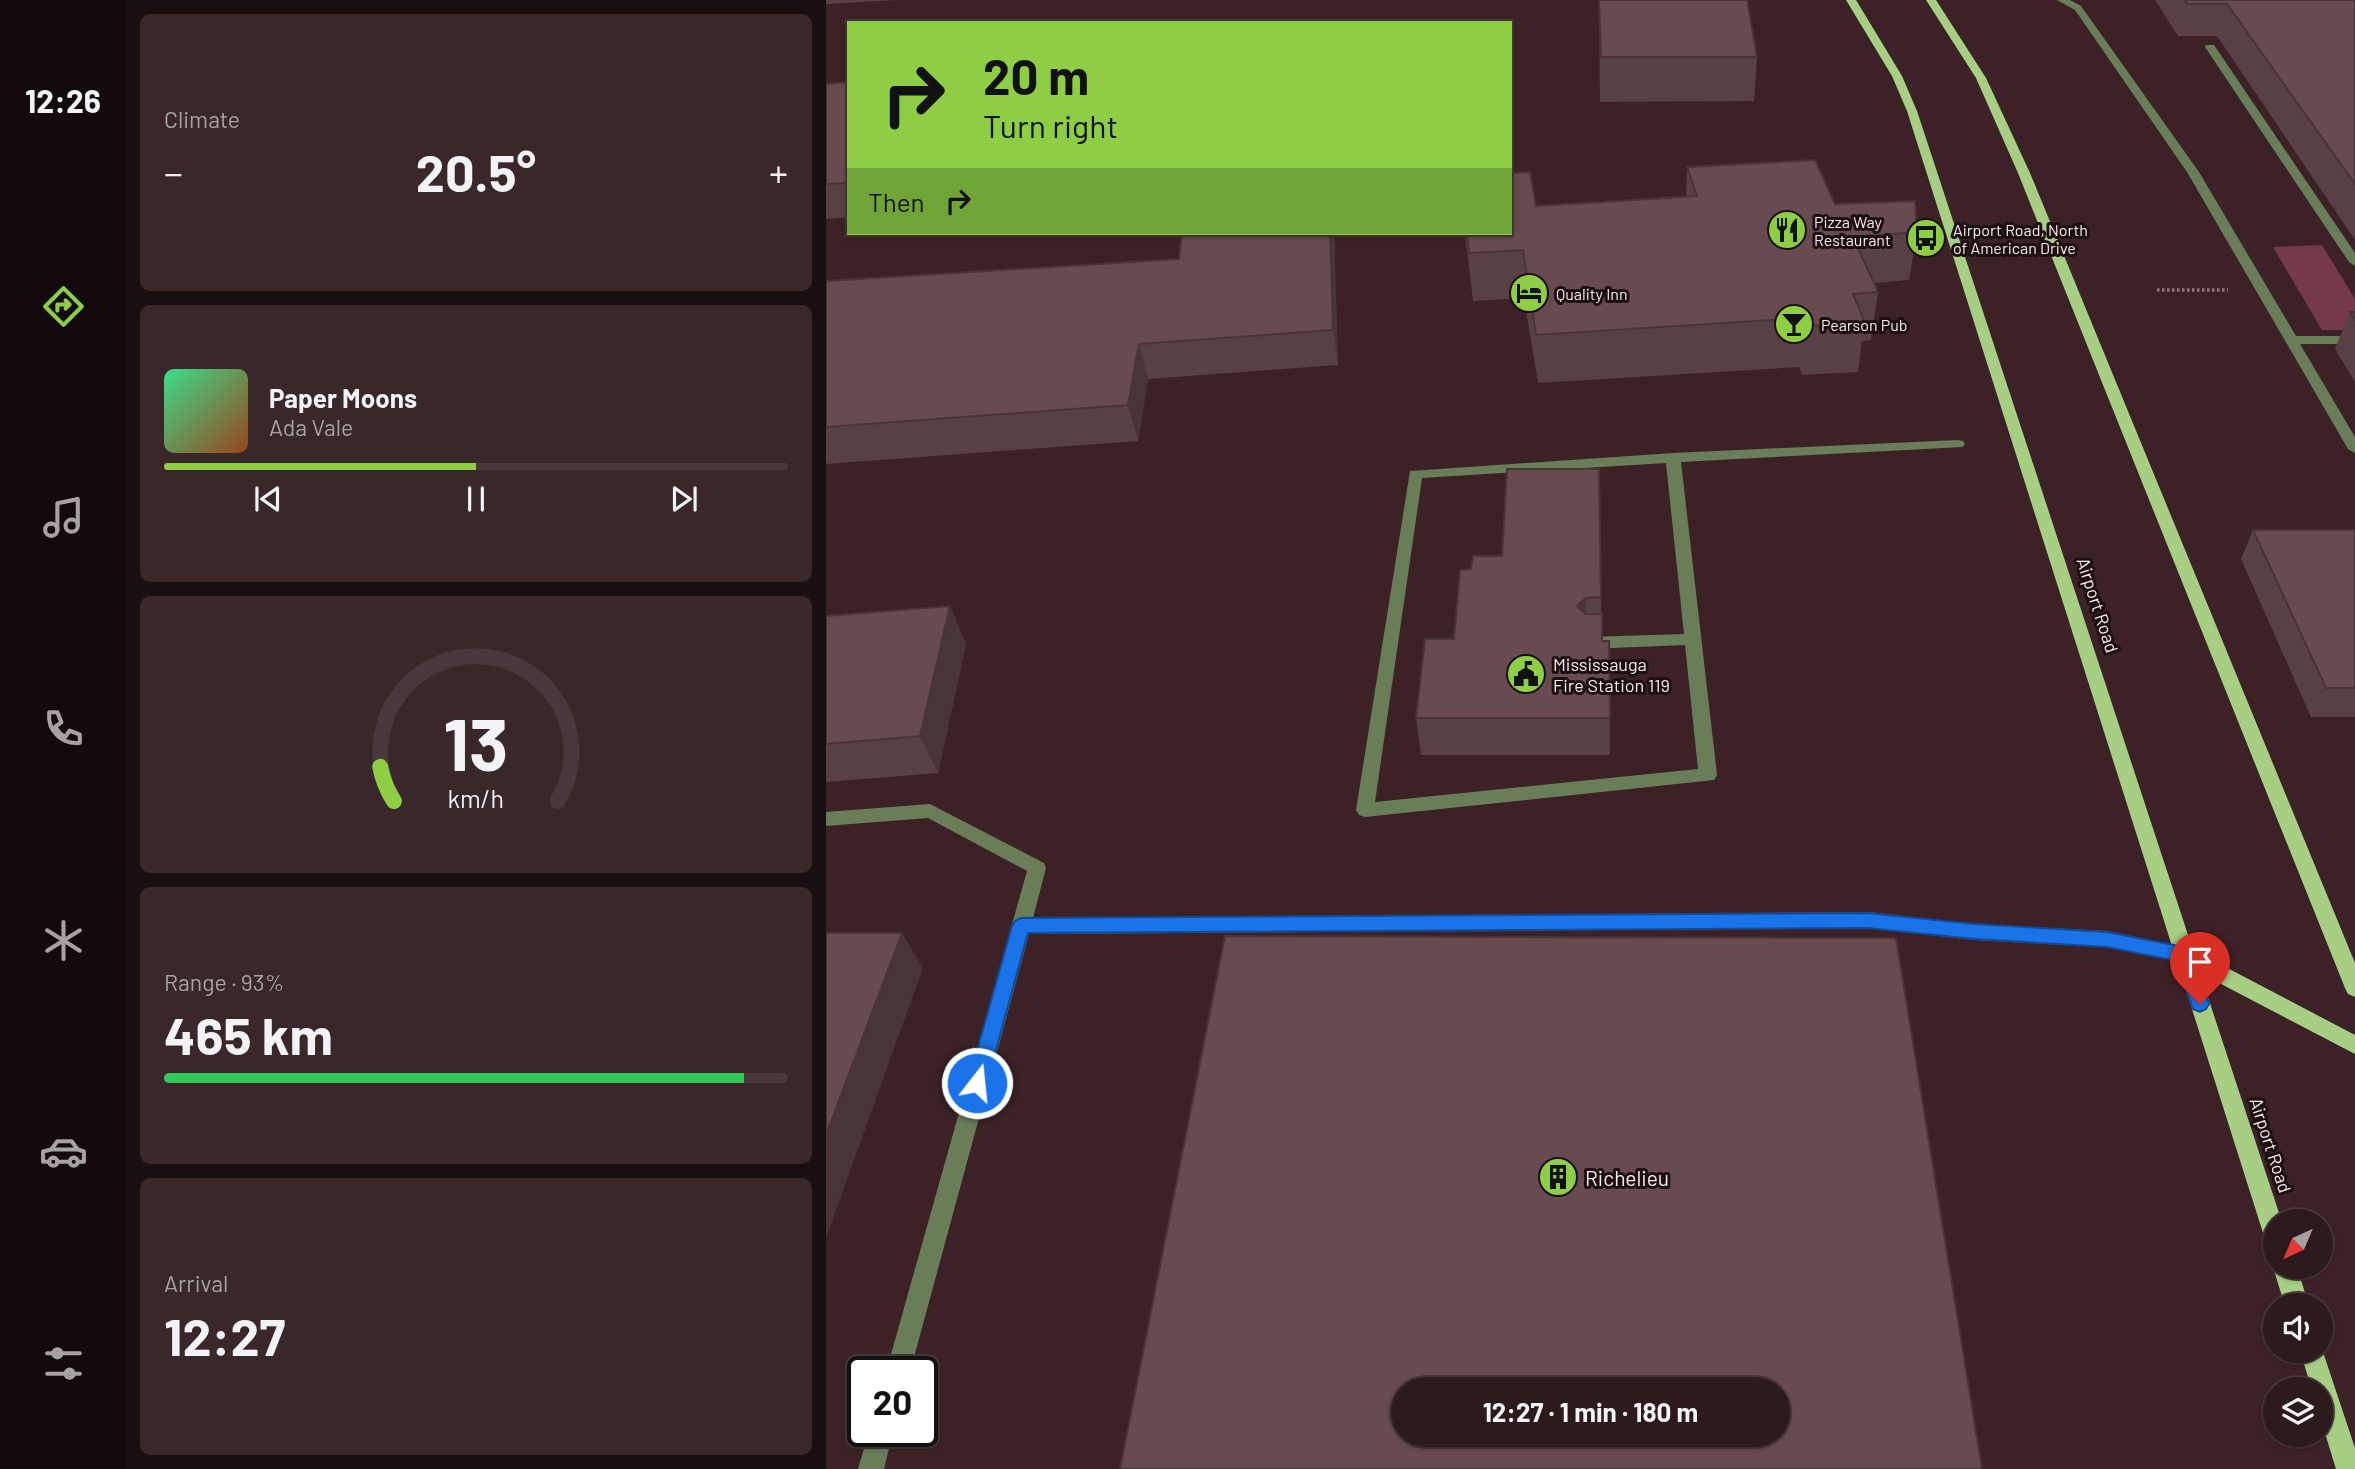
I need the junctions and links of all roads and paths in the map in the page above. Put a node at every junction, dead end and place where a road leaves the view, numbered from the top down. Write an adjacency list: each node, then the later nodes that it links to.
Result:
1 (1851, 0): 15 (main road, Airport Road)
2 (1931, 0): 16 (main road)
3 (2063, 0): 6 (lane)
4 (2210, 47): 5 (lane)
5 (2355, 262)
6 (2291, 340): 7 (lane); 9 (lane)
7 (2355, 340)
8 (1958, 444): 10 (lane)
9 (2355, 449)
10 (1673, 458): 11 (lane); 11 (lane)
11 (1692, 639): 12 (lane)
12 (1588, 643)
13 (826, 819): 14 (lane)
14 (1021, 926): 15 (lane); 19 (lane)
15 (2184, 955): 17 (main road); 18 (main road, Airport Road)
16 (2355, 988)
17 (2355, 1045)
18 (2266, 1209)
19 (902, 1356)
20 (2316, 1363): 23 (main road)
21 (877, 1447): 22 (lane)
22 (871, 1469)
23 (2349, 1469)

